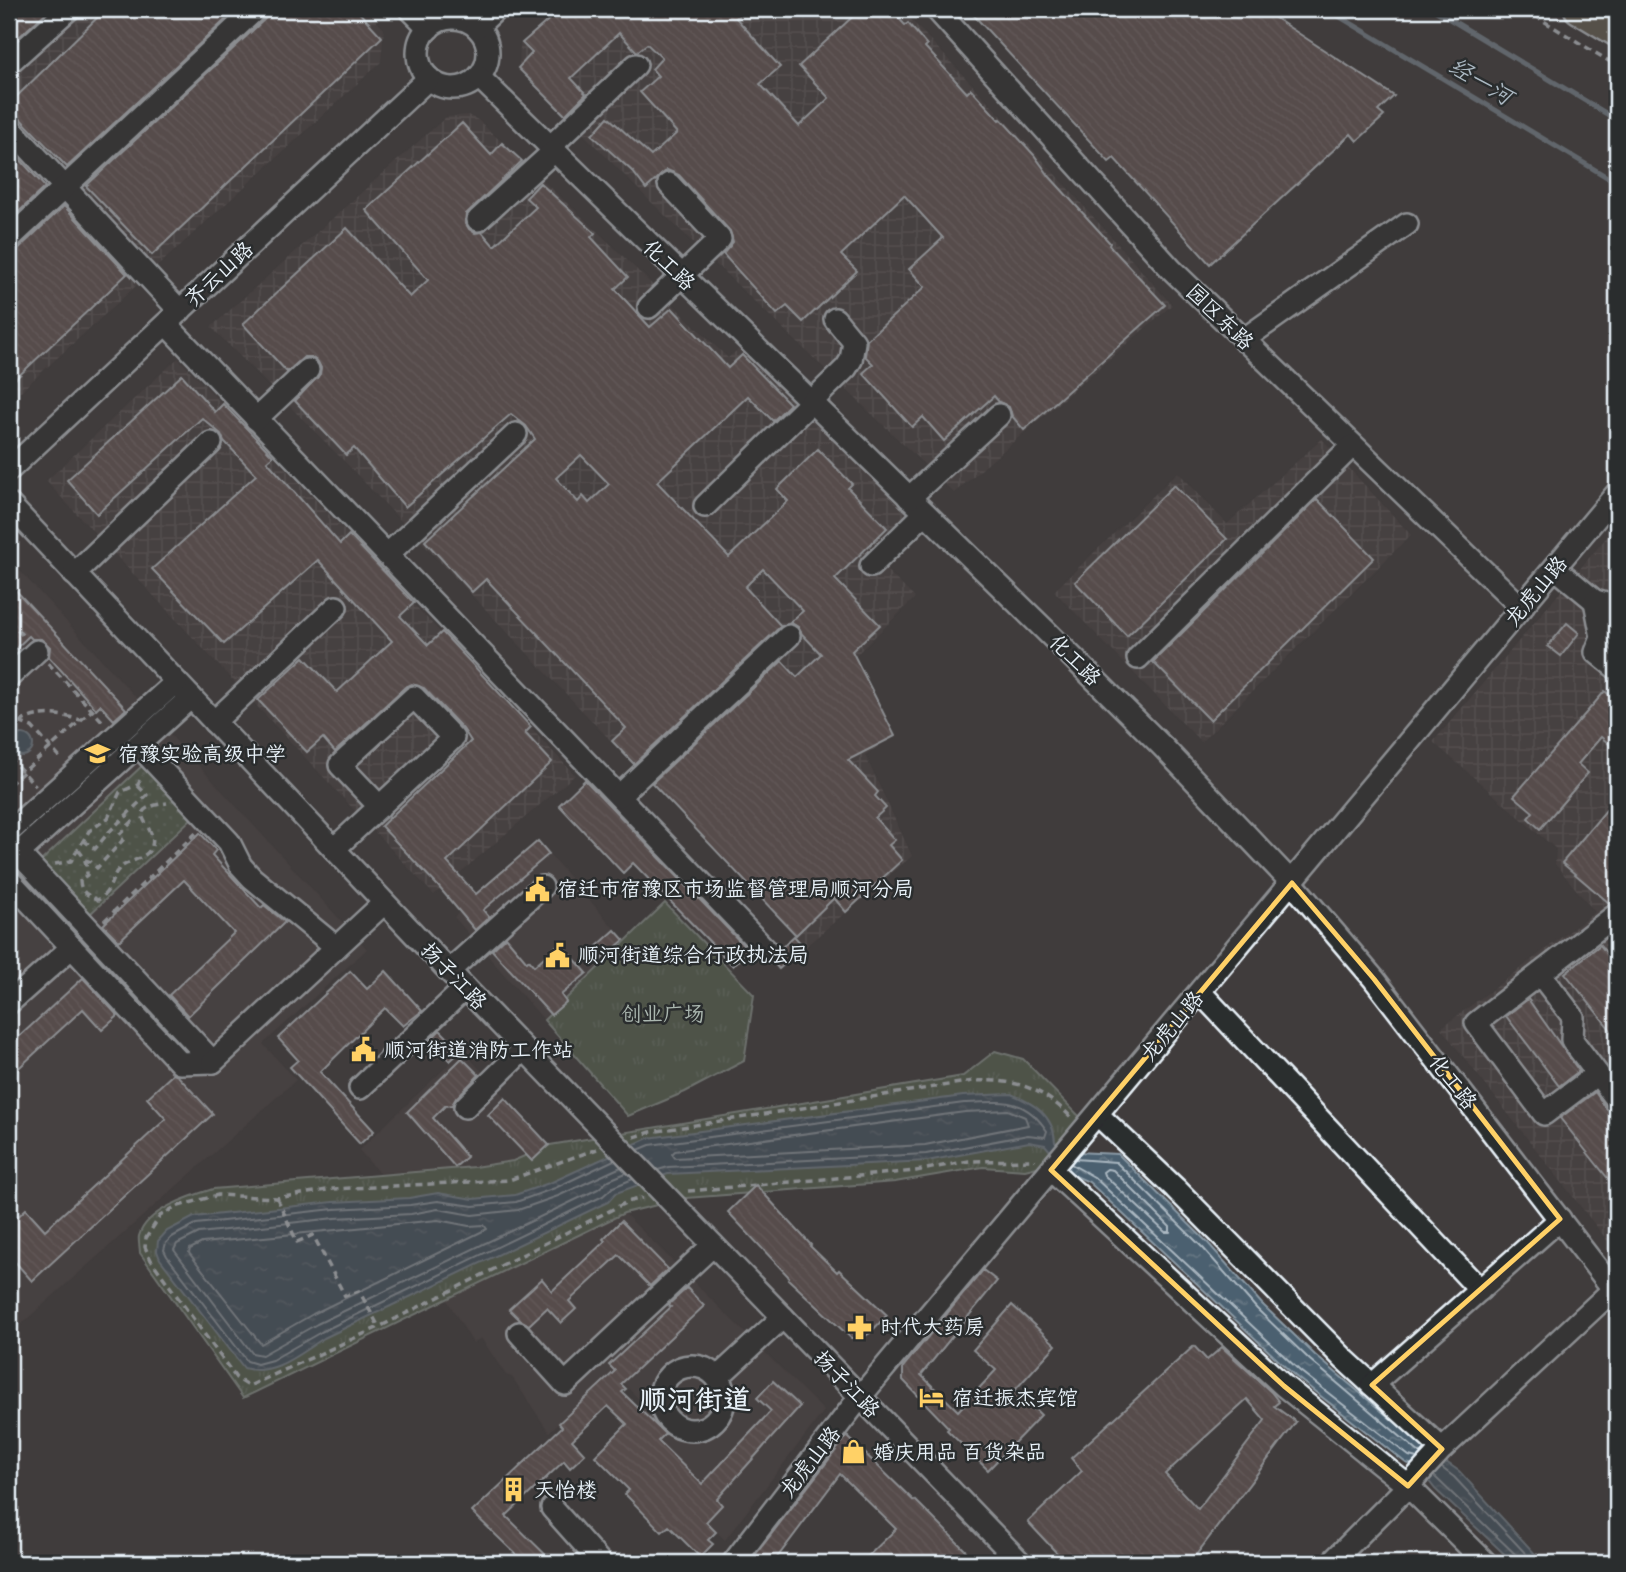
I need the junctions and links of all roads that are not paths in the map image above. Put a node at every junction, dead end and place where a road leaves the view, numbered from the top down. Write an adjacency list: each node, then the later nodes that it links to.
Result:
1 (69, 9): 10 (street)
2 (256, 9): 17 (street)
3 (410, 9): 7 (street)
4 (496, 9): 8 (street)
5 (936, 9): 25 (street, 园区东路)
6 (1579, 9): 9 (main road)
7 (429, 27): 8 (street); 13 (street)
8 (477, 27): 12 (street)
9 (1617, 32)
10 (9, 63)
11 (636, 65): 15 (street)
12 (479, 77): 13 (street); 15 (street, 化工路)
13 (429, 78): 23 (street, 齐云山路)
14 (9, 127): 17 (street)
15 (551, 150): 18 (street); 21 (street, 化工路)
16 (669, 184): 21 (street)
17 (65, 187): 20 (street); 23 (street)
18 (478, 220)
19 (1407, 224): 25 (street)
20 (9, 239)
21 (681, 276): 22 (street); 27 (street, 化工路)
22 (649, 307)
23 (173, 317): 29 (street); 33 (street, 齐云山路)
24 (835, 319): 27 (street)
25 (1243, 340): 32 (street, 园区东路)
26 (308, 370): 29 (street)
27 (811, 403): 35 (street, 化工路); 37 (street)
28 (999, 415): 35 (street)
29 (256, 419): 39 (street)
30 (516, 434): 39 (street)
31 (211, 443): 42 (street)
32 (1352, 446): 46 (street, 园区东路); 49 (street)
33 (9, 470)
34 (1617, 493): 41 (street, 龙虎山路)
35 (909, 498): 38 (street, 化工路)
36 (9, 504): 42 (street, 扬子江路)
37 (705, 506)
38 (925, 513): 40 (street); 62 (street, 化工路)
39 (387, 555): 56 (street)
40 (871, 566)
41 (1555, 568): 43 (street); 46 (street, 龙虎山路)
42 (74, 573): 52 (street, 扬子江路)
43 (1595, 601): 45 (street); 50 (street)
44 (336, 607): 54 (street)
45 (1617, 607)
46 (1522, 608): 62 (street, 龙虎山路)
47 (789, 636): 56 (street)
48 (37, 651): 51 (street)
49 (1138, 658)
50 (1617, 669)
51 (9, 677)
52 (176, 682): 53 (street, 扬子江路); 58 (street)
53 (191, 698): 54 (street, 扬子江路); 55 (street)
54 (214, 722): 59 (street, 扬子江路)
55 (143, 751): 60 (street); 67 (street)
56 (619, 796): 68 (street)
57 (380, 807): 57 (street); 59 (street)
58 (9, 832)
59 (334, 849): 64 (street, 扬子江路)
60 (12, 853): 75 (street)
61 (9, 880): 66 (street)
62 (1292, 883): 72 (street, 龙虎山路); 82 (street, 化工路)
63 (542, 887): 69 (street)
64 (384, 903): 67 (street); 69 (street, 扬子江路)
65 (1617, 914): 70 (street)
66 (72, 947): 73 (street); 75 (street)
67 (336, 947): 75 (street)
68 (767, 951)
69 (449, 971): 71 (street, 扬子江路)
70 (1540, 974): 76 (street); 76 (street)
71 (465, 988): 74 (street, 扬子江路); 77 (street)
72 (1200, 992): 80 (street, 龙虎山路); 84 (street)
73 (9, 1003)
74 (524, 1049): 79 (street); 83 (street, 扬子江路, bridge)
75 (213, 1062)
76 (1597, 1074): 78 (street)
77 (360, 1087)
78 (1617, 1100)
79 (465, 1107)
80 (1091, 1122): 81 (street, 龙虎山路); 89 (street)
81 (1051, 1170): 90 (street, 龙虎山路); 92 (street)
82 (1560, 1219): 84 (street); 85 (street, 化工路)
83 (713, 1245): 86 (street, 扬子江路); 87 (street)
84 (1480, 1290): 89 (street)
85 (1615, 1291): 91 (street)
86 (783, 1317): 88 (street); 90 (street, 扬子江路)
87 (519, 1333)
88 (717, 1378)
89 (1372, 1385): 91 (street)
90 (860, 1397): 95 (street, 龙虎山路); 96 (street, 扬子江路)
91 (1442, 1449): 92 (street)
92 (1408, 1486): 97 (street); 98 (street)
93 (552, 1508): 94 (street)
94 (601, 1563)
95 (733, 1563)
96 (1021, 1563)
97 (1331, 1563)
98 (1486, 1563)

